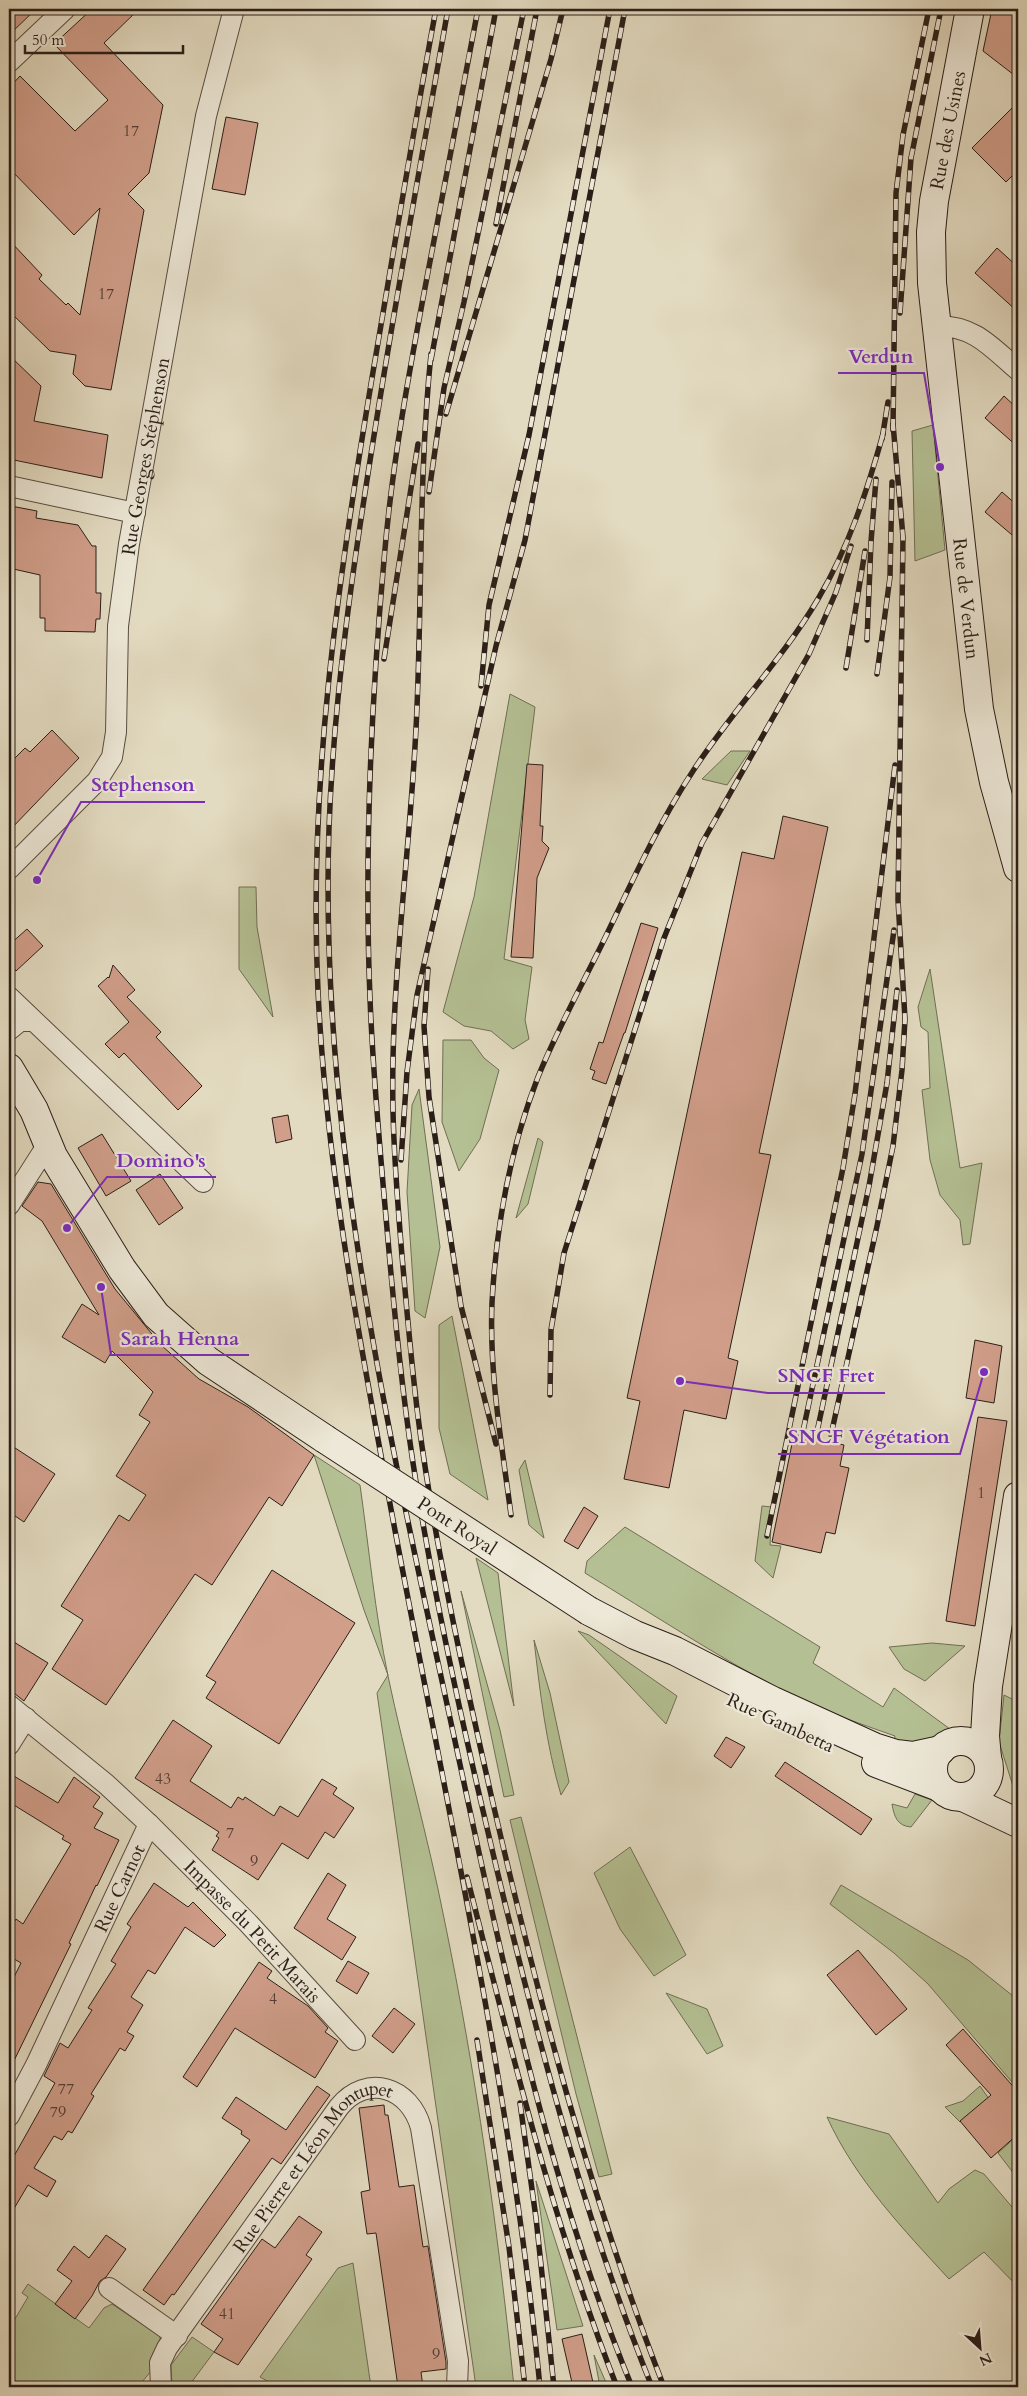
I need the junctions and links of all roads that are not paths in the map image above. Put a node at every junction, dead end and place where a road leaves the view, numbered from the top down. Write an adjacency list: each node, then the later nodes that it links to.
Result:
1 (65, 9): 4 (street)
2 (234, 9): 8 (street, Rue Georges Stéphenson)
3 (970, 9): 5 (main road, Rue des Usines)
4 (9, 62)
5 (937, 326): 6 (street); 9 (main road, Rue de Verdun)
6 (1018, 370)
7 (9, 486): 8 (street)
8 (135, 513): 10 (street, Rue Georges Stéphenson)
9 (1018, 868)
10 (9, 869)
11 (9, 997): 12 (street)
12 (33, 1021): 13 (street); 16 (street)
13 (9, 1030)
14 (9, 1068): 15 (main road, Pont Royal)
15 (48, 1144): 17 (street); 20 (main road, Pont Royal, bridge)
16 (203, 1182)
17 (9, 1205)
18 (1018, 1496): 19 (main road)
19 (1011, 1595): 22 (main road)
20 (589, 1611): 21 (main road, Rue Gambetta)
21 (635, 1635): 26 (main road, Rue Gambetta); 28 (main road, Rue Gambetta)
22 (988, 1686): 26 (main road); 27 (main road)
23 (9, 1705): 24 (street, Rue Carnot)
24 (26, 1718): 25 (street); 31 (street, Rue Carnot)
25 (9, 1745)
26 (945, 1747): 27 (main road); 28 (main road)
27 (988, 1764): 28 (main road); 29 (main road)
28 (951, 1792): 30 (main road, Rue Gambetta)
29 (1018, 1808)
30 (1018, 1823)
31 (149, 1824): 32 (street, Impasse du Petit Marais); 33 (street, Rue Carnot)
32 (355, 2040)
33 (9, 2116)
34 (109, 2288): 35 (street)
35 (177, 2336): 36 (street, Rue Pierre et Léon Montupet); 37 (street, Rue Pierre et Léon Montupet)
36 (160, 2387)
37 (457, 2387)

